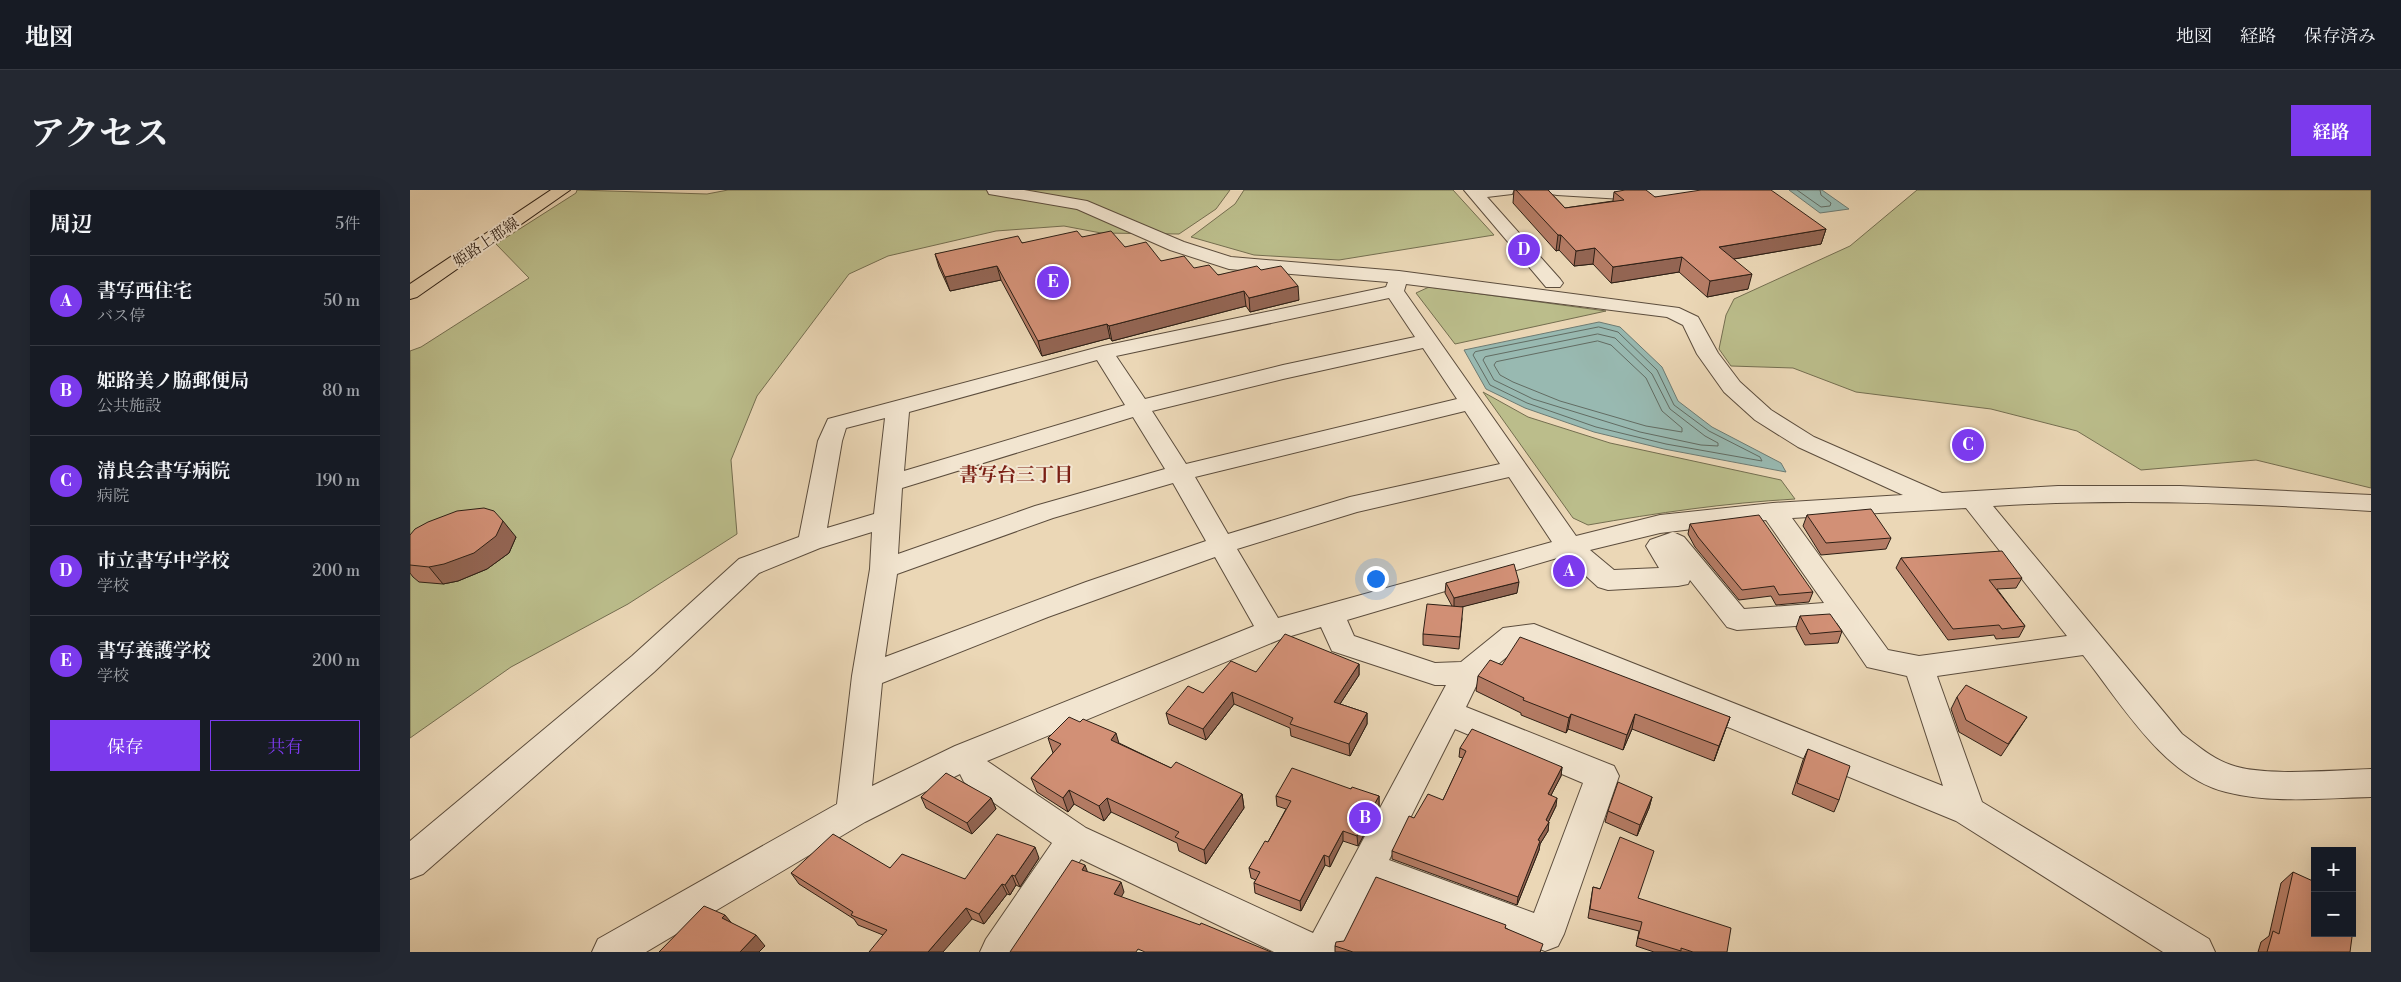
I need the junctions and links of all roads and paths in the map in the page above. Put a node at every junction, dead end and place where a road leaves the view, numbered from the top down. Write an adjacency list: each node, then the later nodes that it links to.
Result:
1 (562, 190): 9 (main road, 姫路上郡線)
2 (995, 190): 8 (street)
3 (1506, 190): 6 (street)
4 (1557, 190): 5 (street)
5 (1695, 190)
6 (1474, 192): 7 (street)
7 (1553, 283)
8 (1397, 284): 10 (street); 11 (street); 19 (street)
9 (410, 293)
10 (1428, 341): 12 (street); 14 (street)
11 (1103, 352): 13 (street); 14 (street)
12 (1471, 403): 15 (street); 16 (street)
13 (898, 408): 17 (street); 24 (street)
14 (1138, 408): 16 (street); 17 (street)
15 (1516, 468): 25 (street); 26 (street)
16 (1180, 473): 25 (street); 27 (street)
17 (890, 483): 22 (street)
18 (1973, 499): 19 (street); 20 (street); 31 (street)
19 (1939, 501): 21 (street)
20 (2371, 503)
21 (1773, 511): 23 (street); 28 (street)
22 (886, 519): 24 (street); 27 (street)
23 (1667, 534): 26 (street); 26 (street); 28 (street)
24 (811, 542): 41 (street)
25 (1221, 544): 30 (street); 34 (street)
26 (1569, 546): 29 (street)
27 (884, 569): 34 (street)
28 (1844, 612): 32 (street)
29 (1330, 614): 30 (street); 33 (street)
30 (1271, 631): 36 (street)
31 (2092, 643): 32 (street); 37 (street)
32 (1919, 667): 38 (street)
33 (1468, 673): 35 (street); 38 (street)
34 (867, 676): 39 (street)
35 (1448, 713): 42 (street); 42 (street)
36 (967, 755): 39 (street); 40 (street)
37 (2371, 783)
38 (1968, 811): 47 (street)
39 (853, 812): 43 (street)
40 (1074, 839): 44 (street); 45 (street)
41 (410, 863)
42 (1366, 868): 46 (street)
43 (611, 952)
44 (999, 952)
45 (1314, 952)
46 (1323, 952)
47 (2196, 952)

